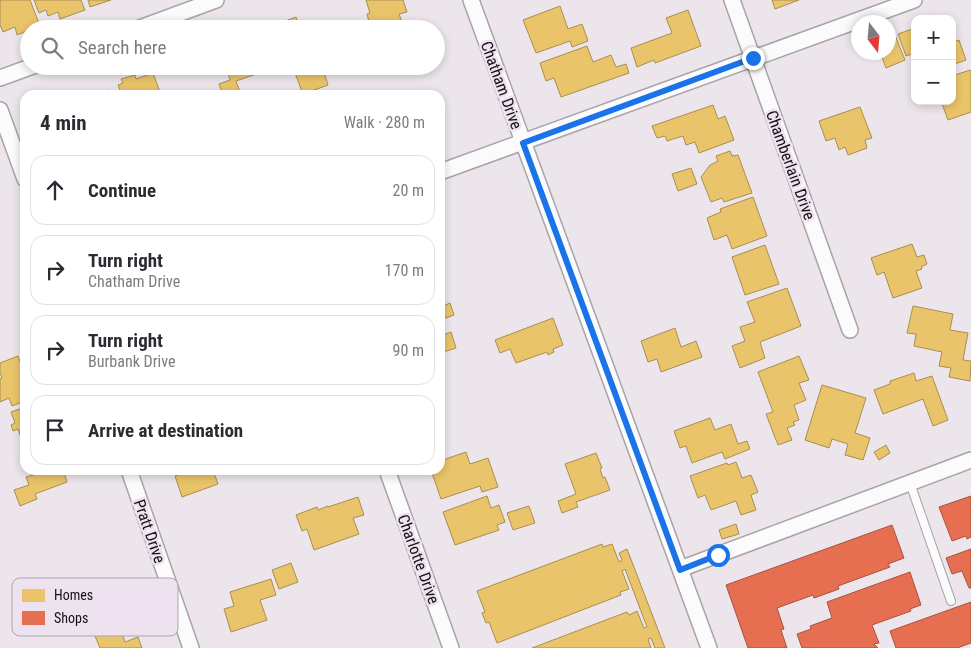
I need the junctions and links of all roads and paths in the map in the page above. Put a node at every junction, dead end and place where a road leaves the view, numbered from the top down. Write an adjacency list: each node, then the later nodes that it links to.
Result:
1 (216, 0): 5 (street)
2 (471, 0): 10 (street, Chatham Drive)
3 (732, 0): 6 (street, Chamberlain Drive)
4 (914, 0): 6 (street)
5 (161, 20)
6 (753, 58): 10 (street); 13 (street, Chamberlain Drive)
7 (20, 71): 8 (street)
8 (0, 78)
9 (0, 110): 11 (street)
10 (523, 143): 12 (street); 18 (street, Chatham Drive)
11 (20, 165)
12 (445, 170)
13 (850, 330)
14 (971, 460): 17 (street)
15 (130, 475): 19 (street, Pratt Drive)
16 (389, 475): 23 (street, Charlotte Drive)
17 (910, 483): 18 (street); 20 (lane)
18 (680, 570): 24 (street, Chatham Drive)
19 (166, 578)
20 (950, 601)
21 (178, 611): 22 (street, Pratt Drive)
22 (191, 648)
23 (451, 648)
24 (709, 648)

